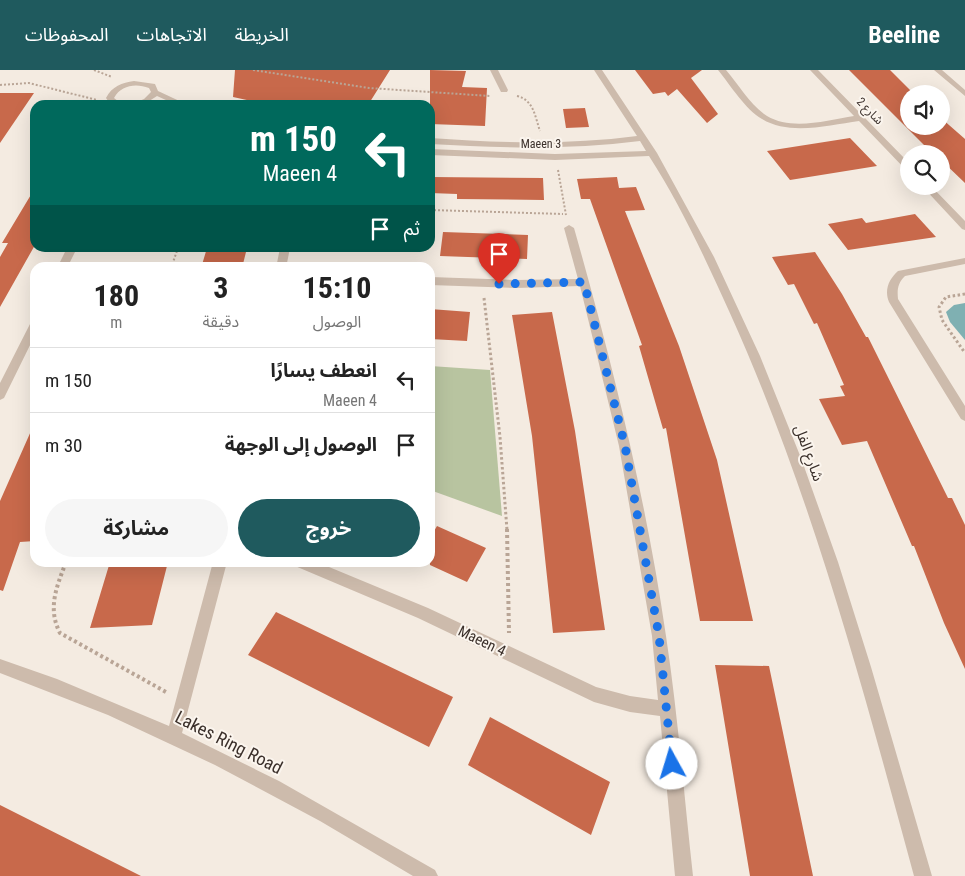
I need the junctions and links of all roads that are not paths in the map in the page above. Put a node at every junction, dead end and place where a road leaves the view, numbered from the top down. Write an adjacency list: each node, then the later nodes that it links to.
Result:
1 (494, 70): 6 (street)
2 (598, 70): 13 (street, شارع الفل)
3 (722, 70): 12 (street)
4 (814, 70): 12 (street, شارع 2)
5 (938, 70): 8 (street)
6 (504, 90)
7 (155, 92): 9 (street); 10 (street); 11 (street)
8 (965, 94)
9 (111, 100)
10 (147, 100)
11 (173, 100)
12 (860, 118): 17 (street, شارع 2)
13 (644, 138): 14 (street, Maeen 3); 16 (street, شارع الفل)
14 (435, 141)
15 (435, 152): 16 (street, Maeen 3)
16 (653, 153): 34 (street, شارع الفل)
17 (900, 159)
18 (935, 195): 19 (street)
19 (965, 227)
20 (569, 228): 23 (street)
21 (965, 261): 26 (street)
22 (435, 281): 23 (street)
23 (584, 282): 30 (street)
24 (30, 334): 25 (street)
25 (0, 395)
26 (965, 416)
27 (219, 567): 31 (street)
28 (312, 567): 30 (street, Maeen 4)
29 (0, 666): 31 (street, Lakes Ring Road)
30 (666, 708): 33 (street)
31 (174, 735): 32 (street, Lakes Ring Road)
32 (430, 876)
33 (684, 876)
34 (923, 876)

